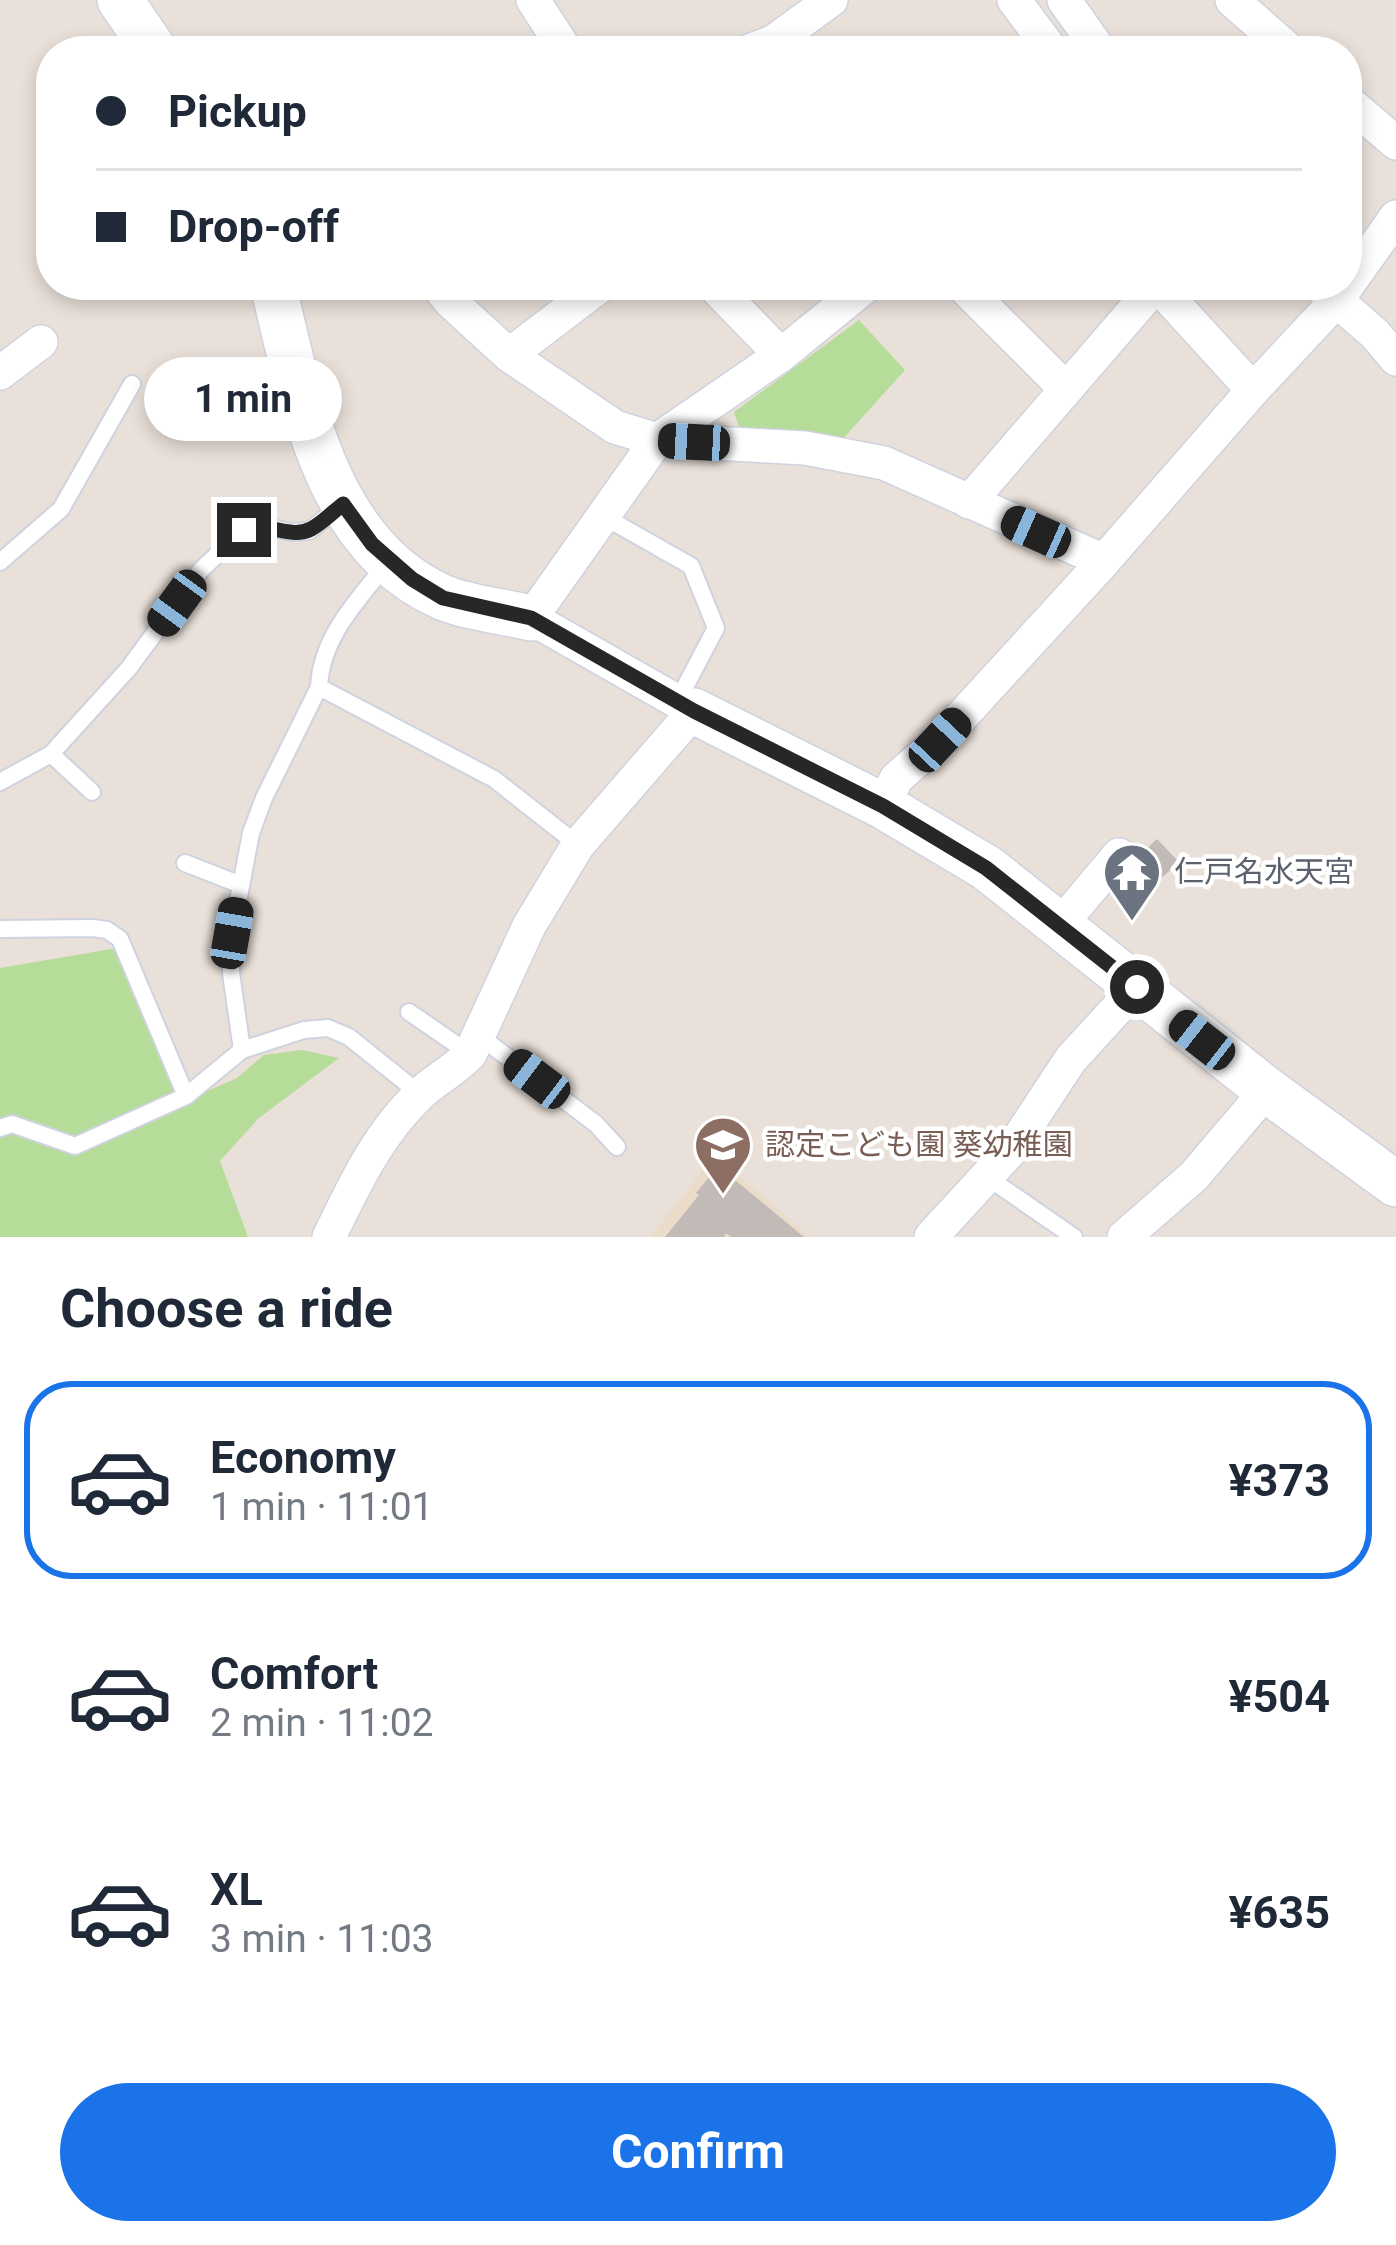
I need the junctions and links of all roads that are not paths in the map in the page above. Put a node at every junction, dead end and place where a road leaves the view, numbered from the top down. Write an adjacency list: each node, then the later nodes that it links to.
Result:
1 (120, 0): 7 (street)
2 (533, 0): 8 (street)
3 (832, 0): 9 (street)
4 (1014, 0): 10 (street)
5 (1232, 0): 12 (street)
6 (1071, 3): 11 (street)
7 (145, 36)
8 (556, 36)
9 (780, 36)
10 (1041, 36)
11 (1091, 36)
12 (1273, 36)
13 (1362, 113): 14 (street)
14 (1396, 143)
15 (1396, 217): 16 (street)
16 (1362, 254)
17 (277, 300): 37 (street)
18 (449, 300): 28 (street)
19 (581, 300): 28 (street)
20 (727, 300): 29 (street)
21 (849, 300): 29 (street)
22 (977, 300): 33 (street)
23 (1143, 300): 33 (street)
24 (1170, 300): 34 (street)
25 (1322, 300): 34 (street)
26 (1337, 300): 30 (street)
27 (41, 342): 31 (street)
28 (509, 355): 35 (street)
29 (781, 355): 35 (street)
30 (1396, 358)
31 (0, 373)
32 (132, 384): 41 (lane)
33 (1066, 389): 36 (street)
34 (1252, 389): 40 (street)
35 (657, 440): 36 (street); 38 (street)
36 (969, 502): 40 (street)
37 (343, 504): 39 (street); 45 (lane)
38 (603, 516): 42 (street); 44 (lane)
39 (390, 561): 42 (street); 43 (lane)
40 (1104, 561): 48 (street)
41 (0, 562)
42 (531, 618): 44 (street)
43 (319, 688): 49 (lane); 52 (lane)
44 (686, 706): 48 (street); 49 (street)
45 (51, 754): 46 (lane); 47 (lane)
46 (0, 782)
47 (92, 792)
48 (883, 806): 53 (street)
49 (578, 845): 57 (street)
50 (1119, 855): 53 (street)
51 (185, 863): 52 (lane)
52 (241, 884): 58 (lane)
53 (1060, 925): 55 (street)
54 (0, 928): 61 (lane)
55 (1137, 987): 59 (street); 64 (street)
56 (410, 1012): 57 (lane)
57 (474, 1045): 60 (street); 63 (lane)
58 (242, 1050): 60 (lane); 61 (lane)
59 (1267, 1090): 65 (street); 69 (street)
60 (419, 1094): 66 (street)
61 (186, 1096): 62 (lane)
62 (0, 1128)
63 (617, 1147)
64 (987, 1177): 67 (street); 68 (lane)
65 (1396, 1184)
66 (329, 1237)
67 (931, 1237)
68 (1074, 1237)
69 (1124, 1237)

